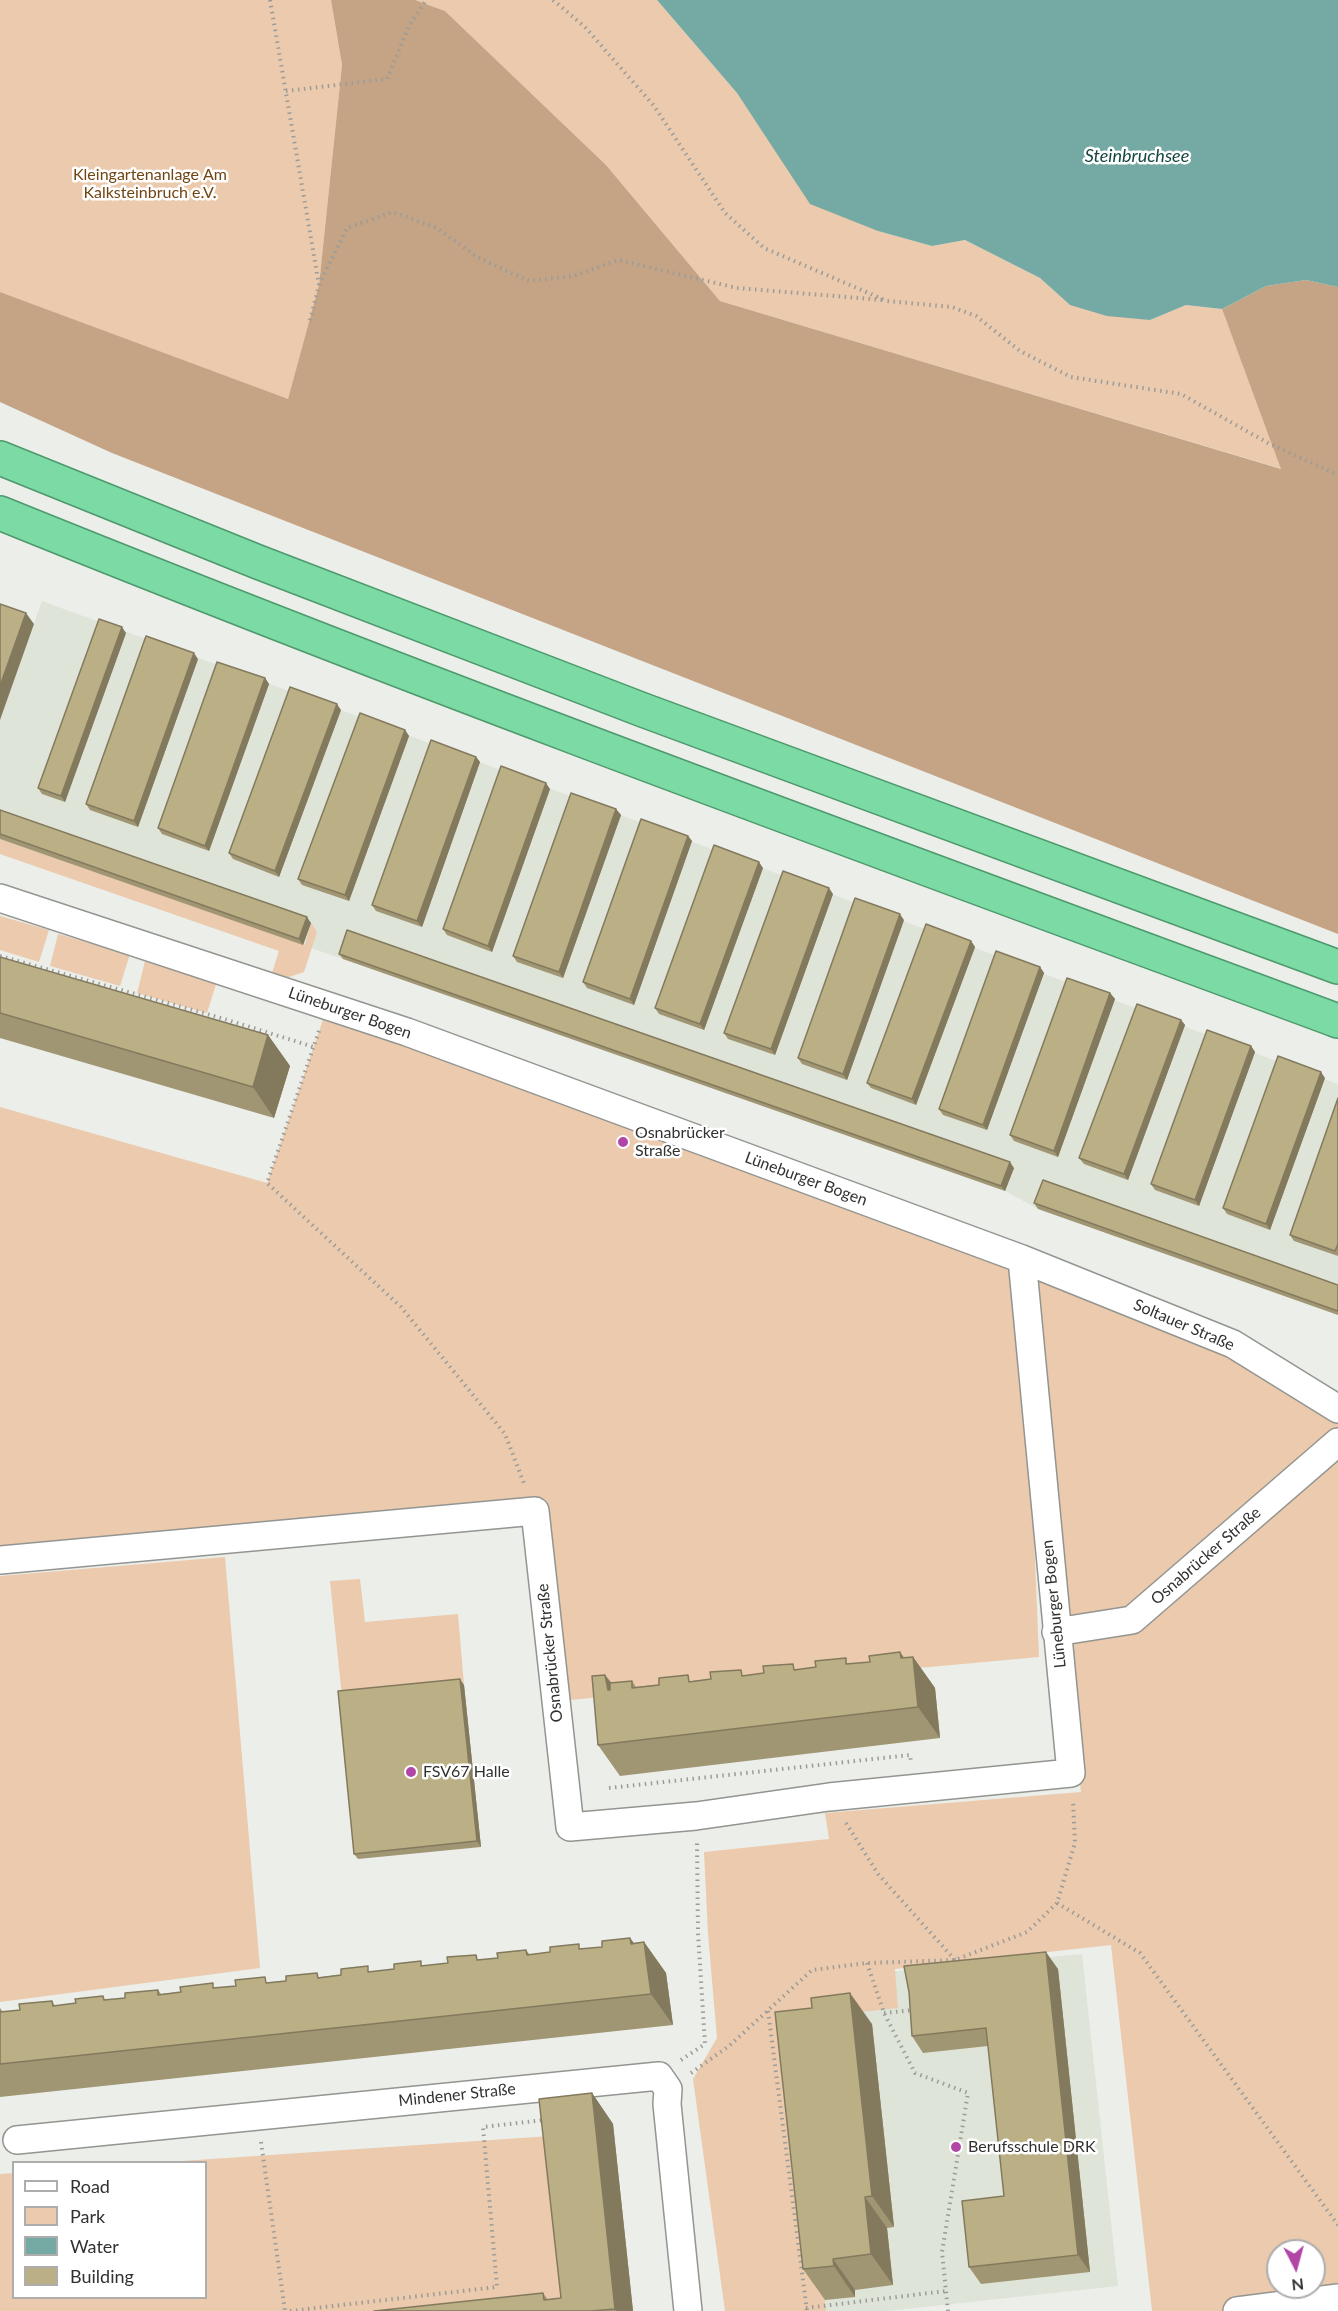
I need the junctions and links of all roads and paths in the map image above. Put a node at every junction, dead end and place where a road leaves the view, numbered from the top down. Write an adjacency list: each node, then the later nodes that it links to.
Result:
1 (270, 0): 4 (path)
2 (426, 0): 4 (path)
3 (553, 0): 6 (path)
4 (286, 91): 5 (path)
5 (319, 285): 6 (path); 7 (path)
6 (886, 301): 9 (path)
7 (309, 324)
8 (0, 458): 13 (highway)
9 (1338, 475)
10 (0, 513): 15 (highway)
11 (0, 898): 14 (street, Lüneburger Bogen)
12 (0, 956): 16 (path)
13 (1338, 967)
14 (328, 1005): 16 (path); 17 (street, Lüneburger Bogen)
15 (1338, 1021)
16 (314, 1047): 20 (path)
17 (1022, 1259): 18 (street, Soltauer Straße); 22 (street, Lüneburger Bogen)
18 (1338, 1409)
19 (1338, 1442): 22 (street, Osnabrücker Straße)
20 (535, 1511): 21 (street); 25 (street, Osnabrücker Straße)
21 (0, 1560)
22 (1056, 1632): 23 (street, Lüneburger Bogen)
23 (1071, 1773): 24 (street, Osnabrücker Straße); 26 (path)
24 (829, 1797): 25 (street, Osnabrücker Straße); 27 (path)
25 (696, 1816): 32 (path)
26 (1057, 1903): 27 (path); 36 (path)
27 (955, 1960): 28 (path)
28 (867, 1963): 30 (path); 31 (path)
29 (921, 2009): 31 (path)
30 (768, 2011): 32 (path); 39 (path)
31 (884, 2013): 37 (path)
32 (664, 2083): 33 (street, Mindener Straße); 42 (street)
33 (258, 2116): 35 (street, Mindener Straße); 40 (path)
34 (552, 2119): 41 (path)
35 (17, 2140)
36 (1338, 2225)
37 (946, 2291): 39 (path); 43 (path)
38 (1338, 2298): 44 (street)
39 (807, 2310)
40 (285, 2311)
41 (290, 2311)
42 (688, 2311)
43 (948, 2311)
44 (1238, 2311)

